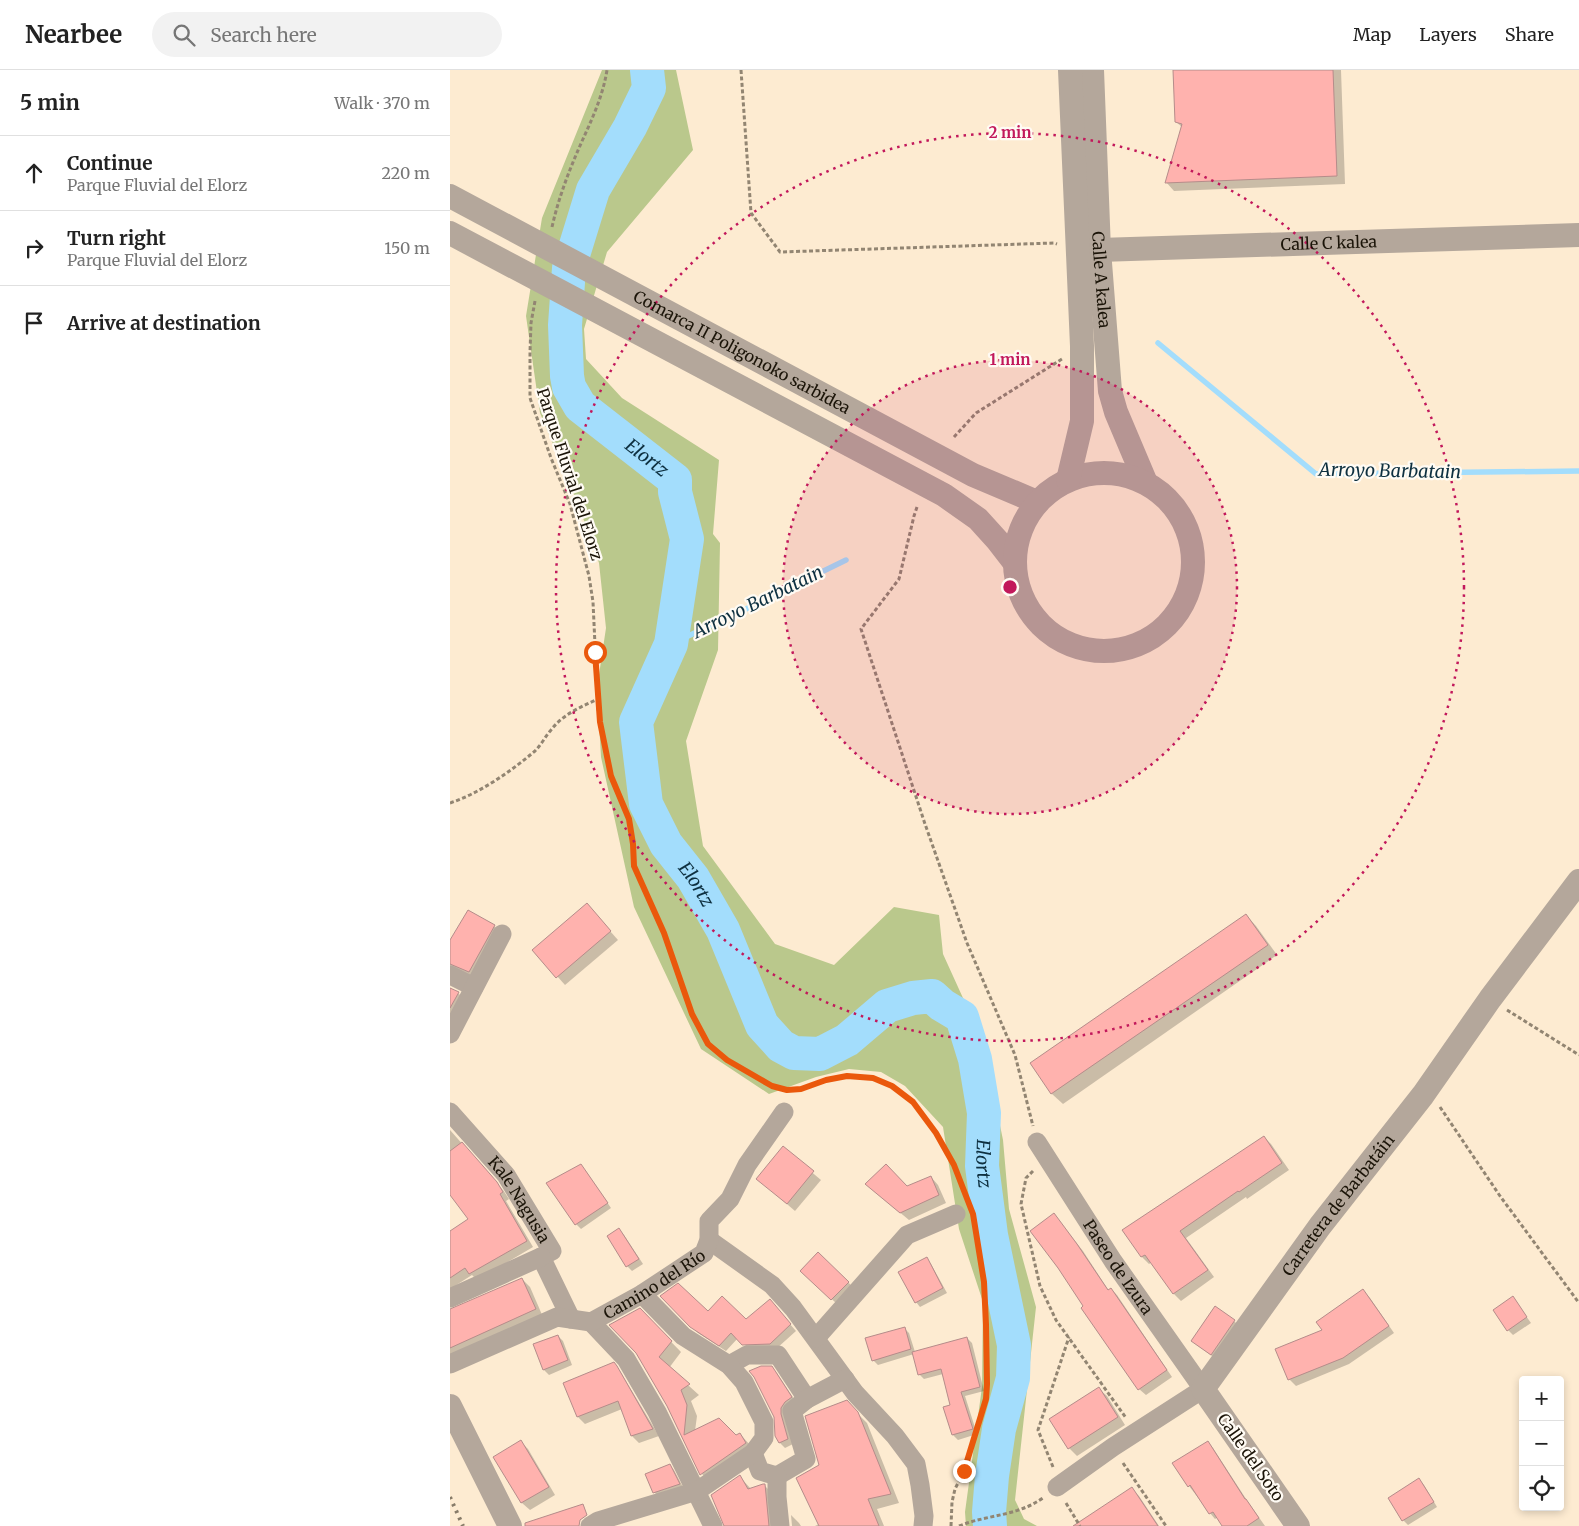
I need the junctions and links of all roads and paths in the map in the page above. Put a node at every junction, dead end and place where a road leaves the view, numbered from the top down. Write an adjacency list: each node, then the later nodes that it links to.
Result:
1 (607, 70): 8 (path)
2 (741, 70): 9 (path)
3 (1070, 70): 9 (street, Calle A kalea)
4 (1092, 70): 9 (street, Calle A kalea)
5 (450, 196): 8 (street, Comarca II Poligonoko sarbidea)
6 (450, 233): 10 (street, Comarca II Poligonoko sarbidea)
7 (1579, 235): 9 (street, Calle C kalea)
8 (545, 239): 15 (street, Comarca II Poligonoko sarbidea)
9 (1088, 251): 11 (street, Calle A kalea); 14 (street, Calle A kalea)
10 (534, 284): 17 (street, Comarca II Poligonoko sarbidea); 18 (path, Parque Fluvial del Elorz)
11 (1082, 346): 12 (path); 13 (street, Calle A kalea)
12 (954, 437)
13 (1068, 480): 14 (street); 15 (street)
14 (1146, 483): 17 (street)
15 (1037, 502): 17 (street)
16 (917, 507): 31 (path)
17 (1014, 562)
18 (598, 699): 19 (path); 33 (path, Parque Fluvial del Elorz)
19 (450, 803)
20 (1579, 881): 24 (street, Carretera de Barbatáin)
21 (502, 934): 23 (street)
22 (450, 975): 23 (street)
23 (474, 987): 25 (street)
24 (1490, 1000): 26 (path); 27 (street, Carretera de Barbatáin)
25 (450, 1034)
26 (1579, 1055)
27 (1423, 1095): 38 (path); 46 (street, Carretera de Barbatáin)
28 (450, 1112): 30 (street, Kale Nagusia)
29 (784, 1112): 34 (street, Camino del Río)
30 (456, 1131): 35 (street, Kale Nagusia)
31 (1037, 1142): 32 (street, Paseo de Izura)
32 (1048, 1159): 41 (path); 46 (street, Paseo de Izura)
33 (966, 1210): 42 (street); 61 (path, Parque Fluvial del Elorz)
34 (709, 1240): 36 (street, Camino del Río); 42 (street)
35 (541, 1256): 37 (street); 39 (street, Kale Nagusia)
36 (642, 1294): 40 (street, Camino del Río); 44 (street)
37 (450, 1298)
38 (1579, 1303)
39 (571, 1319): 40 (street, Camino del Río); 43 (street, Camino del Río)
40 (591, 1322): 54 (street)
41 (1069, 1337): 49 (path); 53 (path)
42 (816, 1338): 45 (street)
43 (450, 1364)
44 (729, 1365): 47 (street); 51 (street)
45 (845, 1380): 47 (street); 60 (street)
46 (1204, 1389): 49 (street, Carretera de Barbatáin); 64 (street, Calle del Soto)
47 (806, 1399): 52 (street)
48 (450, 1406): 56 (street)
49 (1136, 1433): 50 (street, Carretera de Barbatáin)
50 (1113, 1448): 53 (street, Carretera de Barbatáin); 63 (path)
51 (753, 1453): 52 (street); 54 (street)
52 (777, 1476): 59 (street)
53 (1057, 1487)
54 (697, 1491): 57 (street); 58 (street)
55 (1019, 1511): 62 (path)
56 (510, 1526)
57 (590, 1526)
58 (713, 1526)
59 (780, 1526)
60 (924, 1526)
61 (952, 1526)
62 (960, 1526)
63 (1166, 1526)
64 (1298, 1526)

